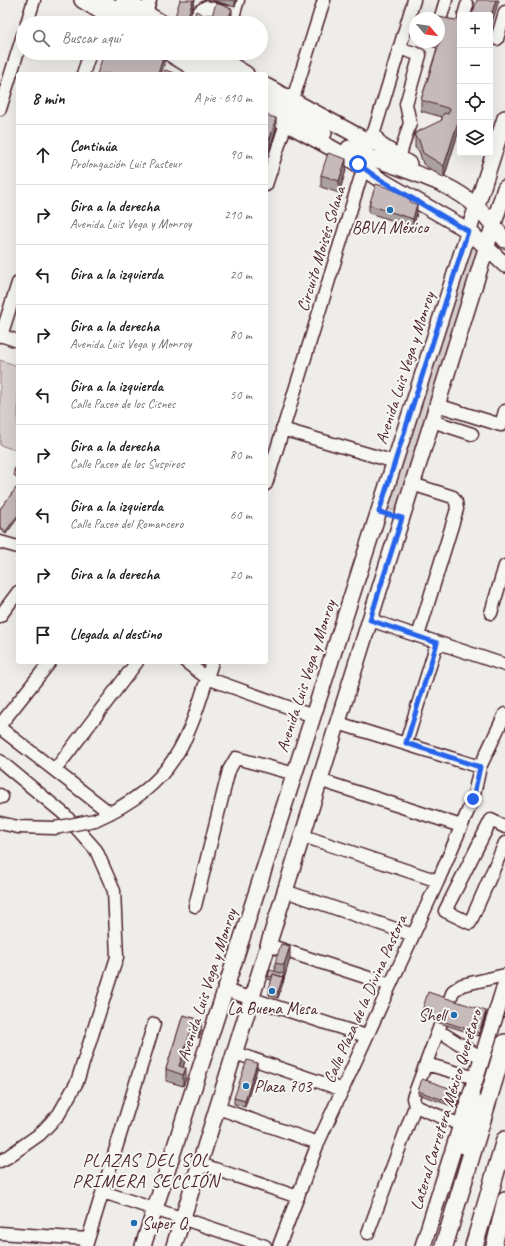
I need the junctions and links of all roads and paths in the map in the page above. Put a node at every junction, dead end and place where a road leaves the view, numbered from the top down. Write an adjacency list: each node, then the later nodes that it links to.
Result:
1 (34, 0): 13 (street)
2 (82, 0): 8 (main road)
3 (124, 0): 9 (main road)
4 (238, 0): 16 (street)
5 (324, 0): 34 (street)
6 (414, 0): 10 (street, Circuito Moisés Solana)
7 (446, 0): 11 (street)
8 (101, 12): 9 (main road)
9 (145, 12)
10 (413, 12)
11 (442, 12)
12 (505, 12): 20 (street)
13 (29, 16)
14 (196, 16): 15 (street)
15 (227, 16)
16 (233, 16)
17 (409, 24): 21 (street, Circuito Moisés Solana)
18 (445, 27): 19 (street)
19 (452, 30)
20 (497, 39)
21 (399, 48): 39 (street, Circuito Moisés Solana); 40 (street)
22 (18, 60): 31 (street)
23 (88, 60): 27 (street)
24 (180, 60): 28 (main road)
25 (202, 60): 29 (main road)
26 (225, 60): 30 (main road)
27 (84, 72)
28 (200, 72)
29 (222, 72)
30 (243, 72)
31 (13, 83): 35 (street)
32 (268, 87): 34 (main road)
33 (268, 99): 39 (main road)
34 (292, 102): 39 (main road)
35 (0, 109)
36 (268, 113): 38 (main road)
37 (505, 118): 44 (main road, Avenida Luis Vega y Monroy)
38 (286, 123): 39 (main road); 41 (street)
39 (369, 151): 40 (main road); 42 (main road); 46 (main road); 56 (street, Circuito Moisés Solana)
40 (399, 158): 42 (main road)
41 (269, 163)
42 (439, 182): 44 (main road)
43 (505, 188): 45 (main road)
44 (476, 207): 45 (main road); 46 (main road, Avenida Luis Vega y Monroy)
45 (493, 226): 47 (main road); 48 (main road)
46 (468, 231): 48 (main road); 58 (main road, Avenida Luis Vega y Monroy)
47 (505, 240)
48 (486, 249): 49 (main road); 53 (main road)
49 (505, 265)
50 (16, 289): 51 (street)
51 (1, 336): 52 (street)
52 (16, 340)
53 (437, 405): 54 (street); 55 (main road)
54 (505, 411)
55 (432, 421): 57 (street); 60 (main road)
56 (282, 429): 58 (street); 59 (street, Circuito Moisés Solana)
57 (472, 434)
58 (395, 462): 61 (main road, Avenida Luis Vega y Monroy)
59 (268, 477)
60 (412, 484): 62 (main road); 71 (street)
61 (379, 512): 62 (main road); 78 (main road, Avenida Luis Vega y Monroy)
62 (402, 518): 70 (main road)
63 (0, 542): 64 (street)
64 (16, 546)
65 (505, 566): 67 (street)
66 (16, 595): 69 (street)
67 (501, 595): 68 (street)
68 (491, 614)
69 (0, 616)
70 (370, 620): 71 (street); 80 (main road)
71 (418, 636): 72 (street)
72 (437, 643): 77 (street); 86 (street)
73 (48, 664): 84 (street)
74 (135, 664): 89 (street)
75 (189, 664): 79 (street)
76 (211, 664): 79 (street)
77 (505, 665)
78 (327, 672): 80 (main road); 82 (main road, Avenida Luis Vega y Monroy)
79 (207, 678): 82 (street); 92 (street)
80 (352, 679): 83 (main road)
81 (505, 714): 88 (street, Calle Plaza de la Divina Pastora)
82 (313, 716): 90 (main road, Avenida Luis Vega y Monroy)
83 (338, 723): 86 (street); 91 (main road)
84 (0, 724)
85 (0, 728): 89 (street)
86 (406, 743): 88 (street)
87 (0, 761): 123 (street)
88 (480, 767): 94 (street, Calle Plaza de la Divina Pastora)
89 (55, 770): 92 (street)
90 (295, 774): 100 (street); 106 (main road, Avenida Luis Vega y Monroy)
91 (320, 780): 94 (street); 96 (main road)
92 (110, 813): 93 (street, bridge)
93 (0, 823)
94 (461, 826): 98 (street, Calle Plaza de la Divina Pastora)
95 (505, 827): 97 (street)
96 (303, 836): 98 (street); 99 (main road)
97 (505, 843)
98 (438, 881): 101 (street, Calle Plaza de la Divina Pastora)
99 (285, 891): 101 (street); 102 (main road)
100 (195, 906)
101 (413, 935): 104 (street, Calle Plaza de la Divina Pastora)
102 (268, 945): 104 (street); 107 (main road)
103 (505, 975): 109 (street)
104 (390, 985): 110 (street, Calle Plaza de la Divina Pastora)
105 (505, 985): 113 (main road, Lateral Carretera México Querétaro)
106 (225, 990): 107 (street); 129 (main road, Avenida Luis Vega y Monroy)
107 (252, 998): 110 (street); 112 (main road)
108 (154, 1024): 126 (street)
109 (439, 1031): 113 (street); 114 (street)
110 (366, 1036): 116 (street, Calle Plaza de la Divina Pastora)
111 (505, 1043): 141 (highway)
112 (235, 1053): 116 (street); 119 (main road)
113 (482, 1058): 115 (main road, Lateral Carretera México Querétaro)
114 (426, 1064): 115 (street); 118 (street)
115 (476, 1078): 117 (main road, Lateral Carretera México Querétaro)
116 (343, 1090): 122 (street, Calle Plaza de la Divina Pastora)
117 (471, 1098): 120 (main road, Lateral Carretera México Querétaro); 141 (highway)
118 (415, 1106): 120 (street); 132 (street)
119 (218, 1108): 122 (street); 125 (main road)
120 (461, 1125): 140 (main road, Lateral Carretera México Querétaro)
121 (505, 1140): 142 (highway)
122 (318, 1144): 127 (street, Calle Plaza de la Divina Pastora)
123 (0, 1160)
124 (505, 1163): 142 (highway)
125 (200, 1164): 127 (street); 130 (main road)
126 (103, 1192): 129 (street); 135 (street)
127 (298, 1197): 139 (street, Calle Plaza de la Divina Pastora)
128 (505, 1200): 133 (main road)
129 (155, 1209): 130 (street); 136 (main road, Avenida Luis Vega y Monroy)
130 (183, 1218): 137 (main road); 138 (street)
131 (0, 1233): 134 (street)
132 (368, 1233)
133 (501, 1233): 143 (main road)
134 (23, 1240): 135 (street)
135 (87, 1242)
136 (144, 1246)
137 (174, 1246)
138 (265, 1246)
139 (279, 1246)
140 (423, 1246)
141 (443, 1246)
142 (474, 1246)
143 (494, 1246)

